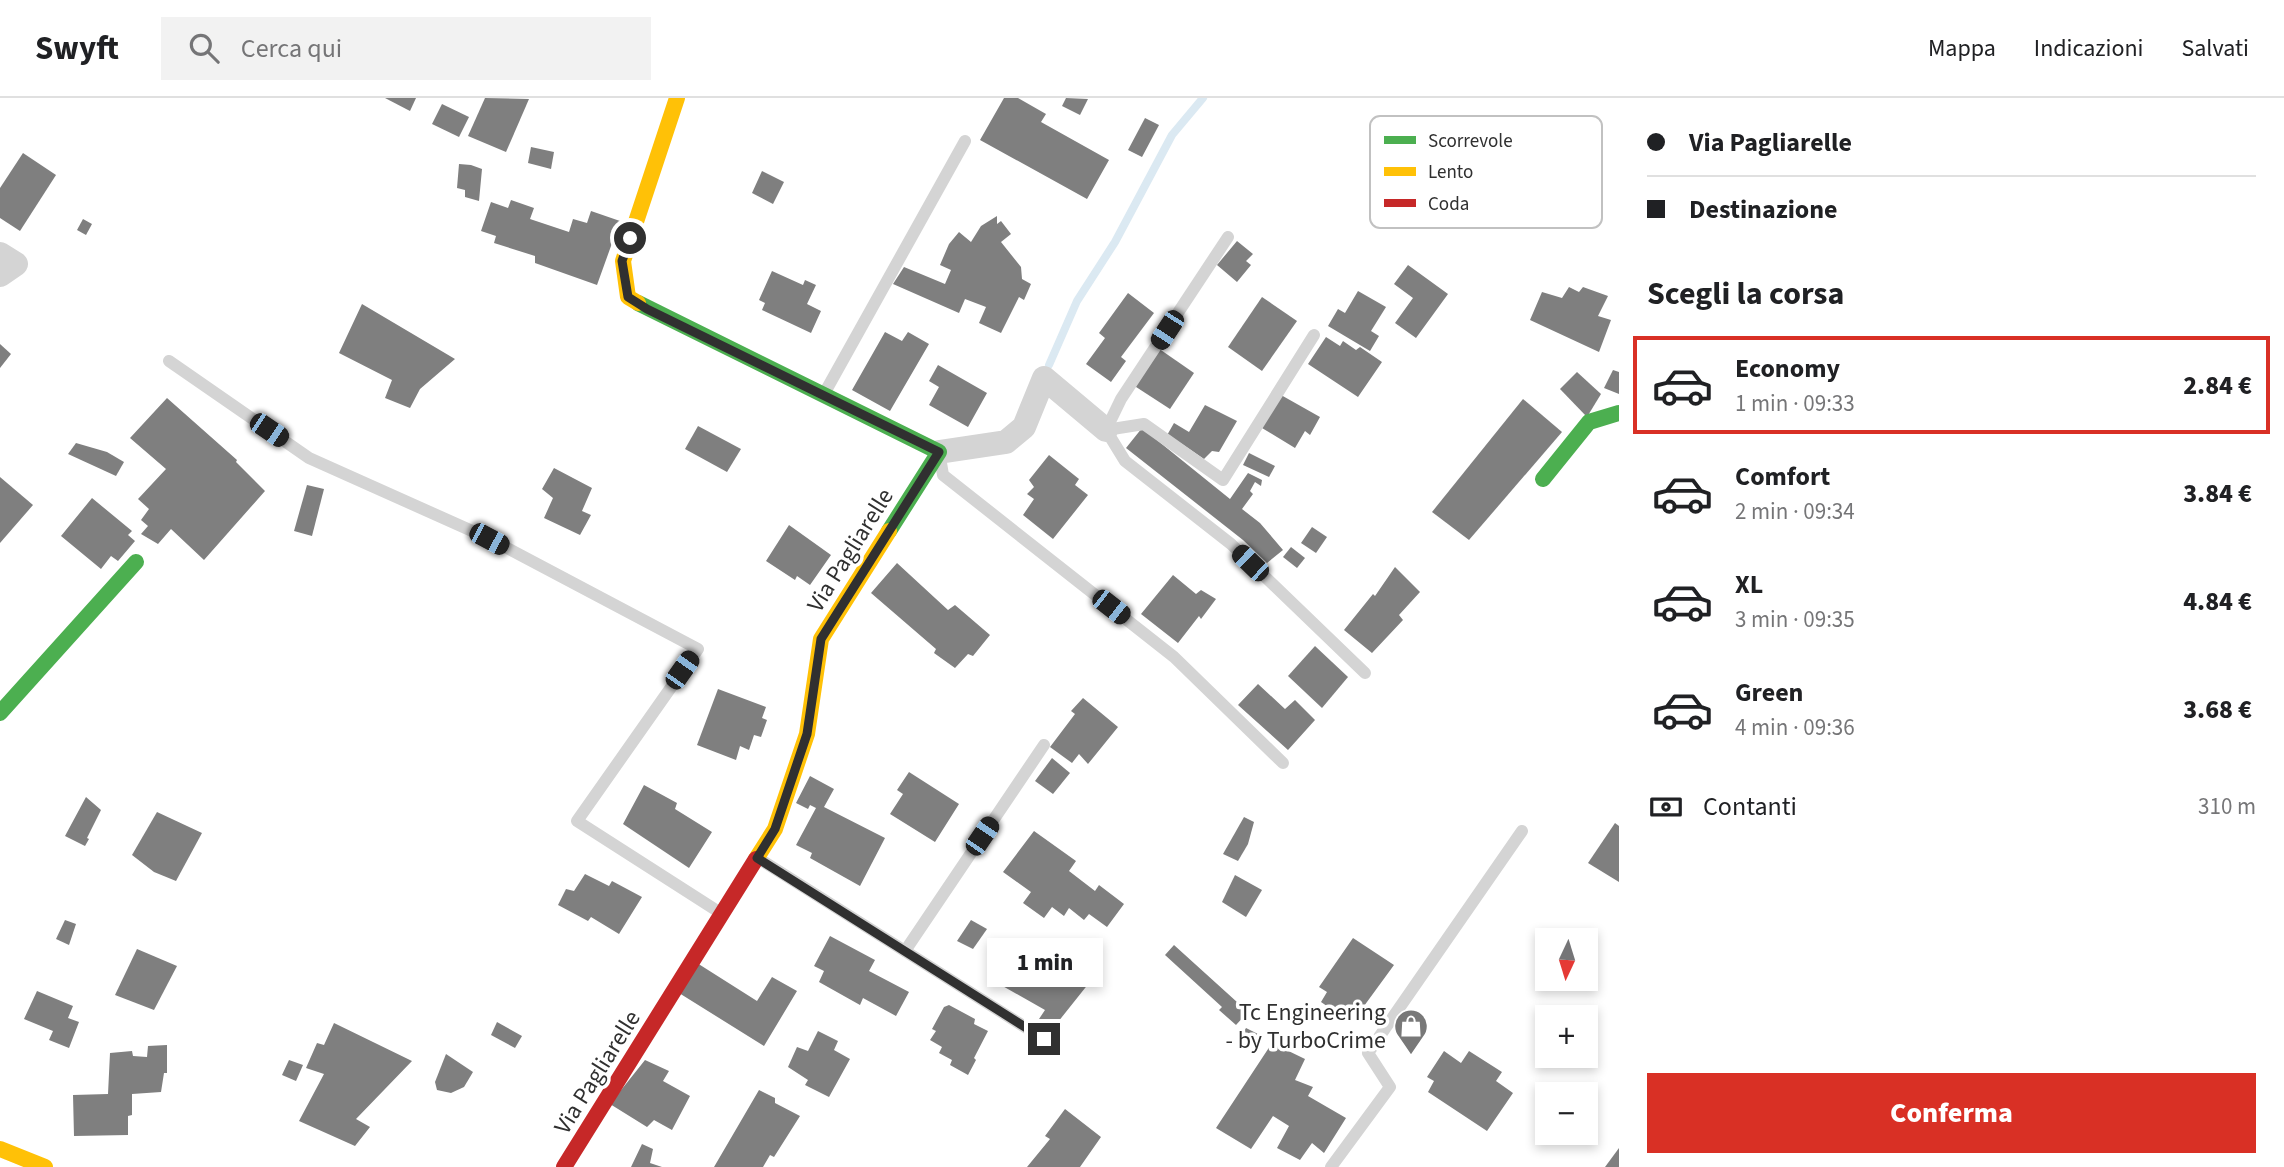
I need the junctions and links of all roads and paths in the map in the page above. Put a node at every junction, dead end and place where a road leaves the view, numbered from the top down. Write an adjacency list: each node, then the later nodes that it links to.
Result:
1 (677, 98): 8 (street)
2 (965, 141): 8 (lane)
3 (1228, 237): 10 (lane)
4 (0, 254): 5 (street)
5 (0, 275)
6 (1314, 335): 10 (lane)
7 (169, 361): 20 (lane)
8 (823, 396): 11 (street)
9 (1619, 413): 12 (street)
10 (1106, 430): 11 (street); 14 (lane)
11 (939, 452): 17 (lane); 19 (street, Via Pagliarelle)
12 (1543, 480)
13 (136, 562): 15 (street)
14 (1365, 673)
15 (0, 713)
16 (1044, 745): 21 (lane)
17 (1283, 763)
18 (1522, 831): 26 (lane)
19 (757, 858): 20 (street, Via Pagliarelle); 21 (lane)
20 (723, 914): 25 (street, Via Pagliarelle)
21 (905, 951): 22 (lane)
22 (1044, 1039)
23 (0, 1149): 24 (street)
24 (45, 1167)
25 (564, 1167)
26 (1331, 1167)

